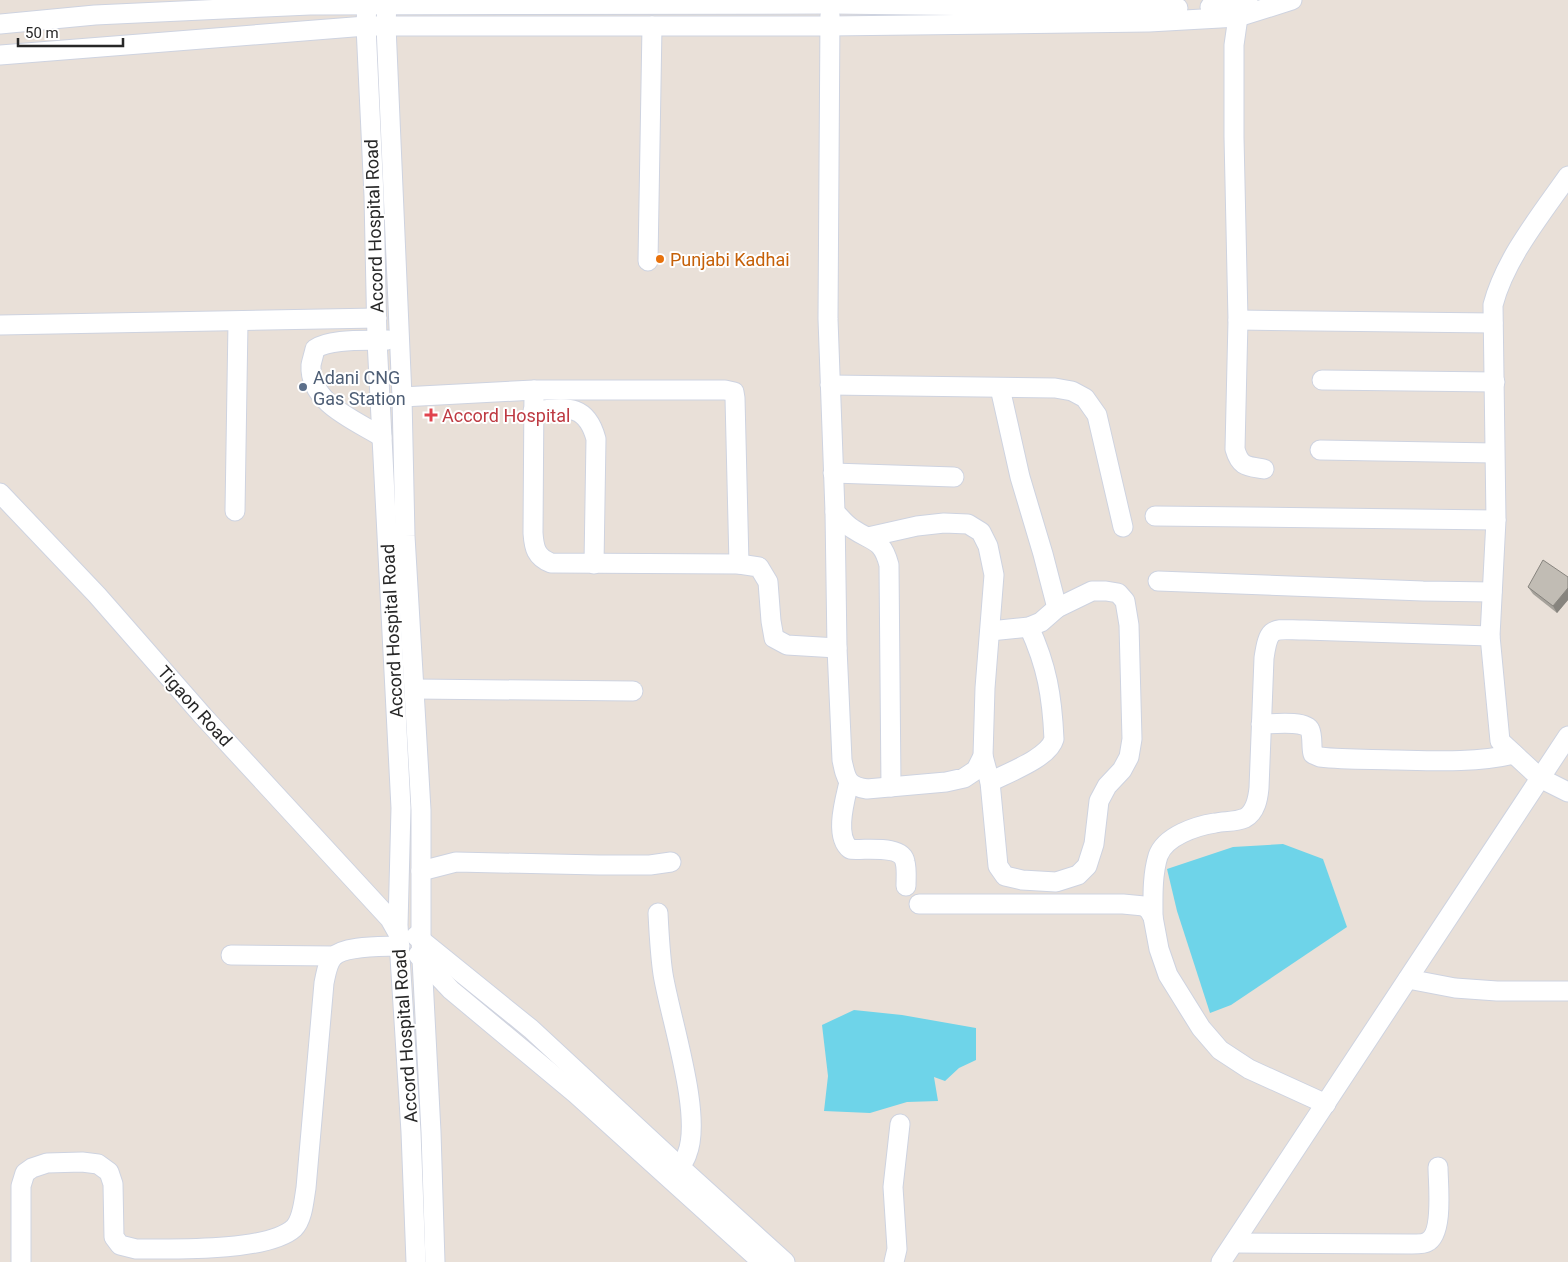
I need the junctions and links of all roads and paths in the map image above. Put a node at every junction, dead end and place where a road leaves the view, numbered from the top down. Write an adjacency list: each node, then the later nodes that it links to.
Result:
1 (1248, 0): 7 (street)
2 (1292, 0): 8 (street)
3 (367, 2): 4 (street); 9 (street); 10 (street, Accord Hospital Road)
4 (387, 2): 5 (street); 11 (street)
5 (656, 2): 6 (street)
6 (832, 4): 7 (street); 13 (street)
7 (1149, 4)
8 (1238, 17): 13 (street); 18 (street)
9 (0, 24)
10 (366, 26): 11 (street); 14 (street); 17 (street, Accord Hospital Road)
11 (386, 26): 12 (street); 23 (street)
12 (652, 26): 13 (street); 16 (street)
13 (829, 26): 26 (street)
14 (0, 56)
15 (1568, 176): 20 (street)
16 (648, 261)
17 (377, 318): 19 (street); 22 (street, Accord Hospital Road)
18 (1238, 320): 20 (street); 34 (street)
19 (238, 322): 21 (street); 38 (street)
20 (1493, 324): 25 (street)
21 (0, 325)
22 (377, 340): 23 (street); 31 (street, Accord Hospital Road); 31 (street)
23 (399, 340): 29 (street)
24 (1322, 380): 25 (street)
25 (1495, 382): 33 (street)
26 (830, 385): 27 (street); 35 (street)
27 (1000, 388): 42 (street); 48 (street)
28 (534, 390): 29 (street); 30 (street); 45 (street)
29 (402, 397): 53 (street)
30 (533, 411): 44 (street); 44 (street)
31 (382, 437): 71 (street, Accord Hospital Road)
32 (1320, 450): 33 (street)
33 (1494, 453): 41 (street)
34 (1264, 469)
35 (833, 473): 36 (street); 39 (street)
36 (954, 477)
37 (0, 493): 71 (street, Tigaon Road)
38 (235, 511)
39 (835, 512): 43 (street); 52 (street)
40 (1154, 516): 41 (street)
41 (1496, 520): 47 (street)
42 (1123, 527)
43 (868, 536): 50 (street); 63 (street)
44 (594, 564): 45 (street)
45 (740, 564): 52 (street)
46 (1158, 580): 47 (street)
47 (1492, 592): 51 (street)
48 (1057, 608): 49 (street); 62 (street)
49 (1029, 627): 50 (street); 62 (street)
50 (990, 631): 59 (street)
51 (1490, 636): 55 (street); 58 (street)
52 (837, 648): 61 (street)
53 (414, 689): 54 (street); 66 (street)
54 (634, 691)
55 (1261, 724): 58 (street); 70 (street)
56 (1568, 729): 60 (street)
57 (1568, 736): 60 (street)
58 (1514, 754): 60 (street)
59 (983, 756): 62 (street); 63 (street)
60 (1540, 778): 64 (street); 76 (street)
61 (849, 782): 63 (street); 67 (street)
62 (990, 782)
63 (891, 787)
64 (1568, 792)
65 (670, 862): 66 (street)
66 (421, 871): 72 (street)
67 (906, 886)
68 (919, 904): 70 (street)
69 (658, 913): 80 (street)
70 (1153, 917): 78 (street)
71 (397, 931): 72 (street); 74 (street); 75 (street); 85 (street, Accord Hospital Road)
72 (421, 940): 75 (street); 80 (street)
73 (231, 955): 74 (street)
74 (334, 956): 83 (street)
75 (422, 960): 86 (street); 87 (street)
76 (1408, 979): 77 (street); 78 (street)
77 (1568, 991)
78 (1326, 1104): 82 (street)
79 (900, 1124): 89 (street)
80 (680, 1167): 88 (street)
81 (1438, 1167): 82 (street)
82 (1234, 1243): 90 (street)
83 (208, 1254): 84 (street)
84 (21, 1262)
85 (416, 1262)
86 (435, 1262)
87 (762, 1262)
88 (785, 1262)
89 (894, 1262)
90 (1221, 1262)

